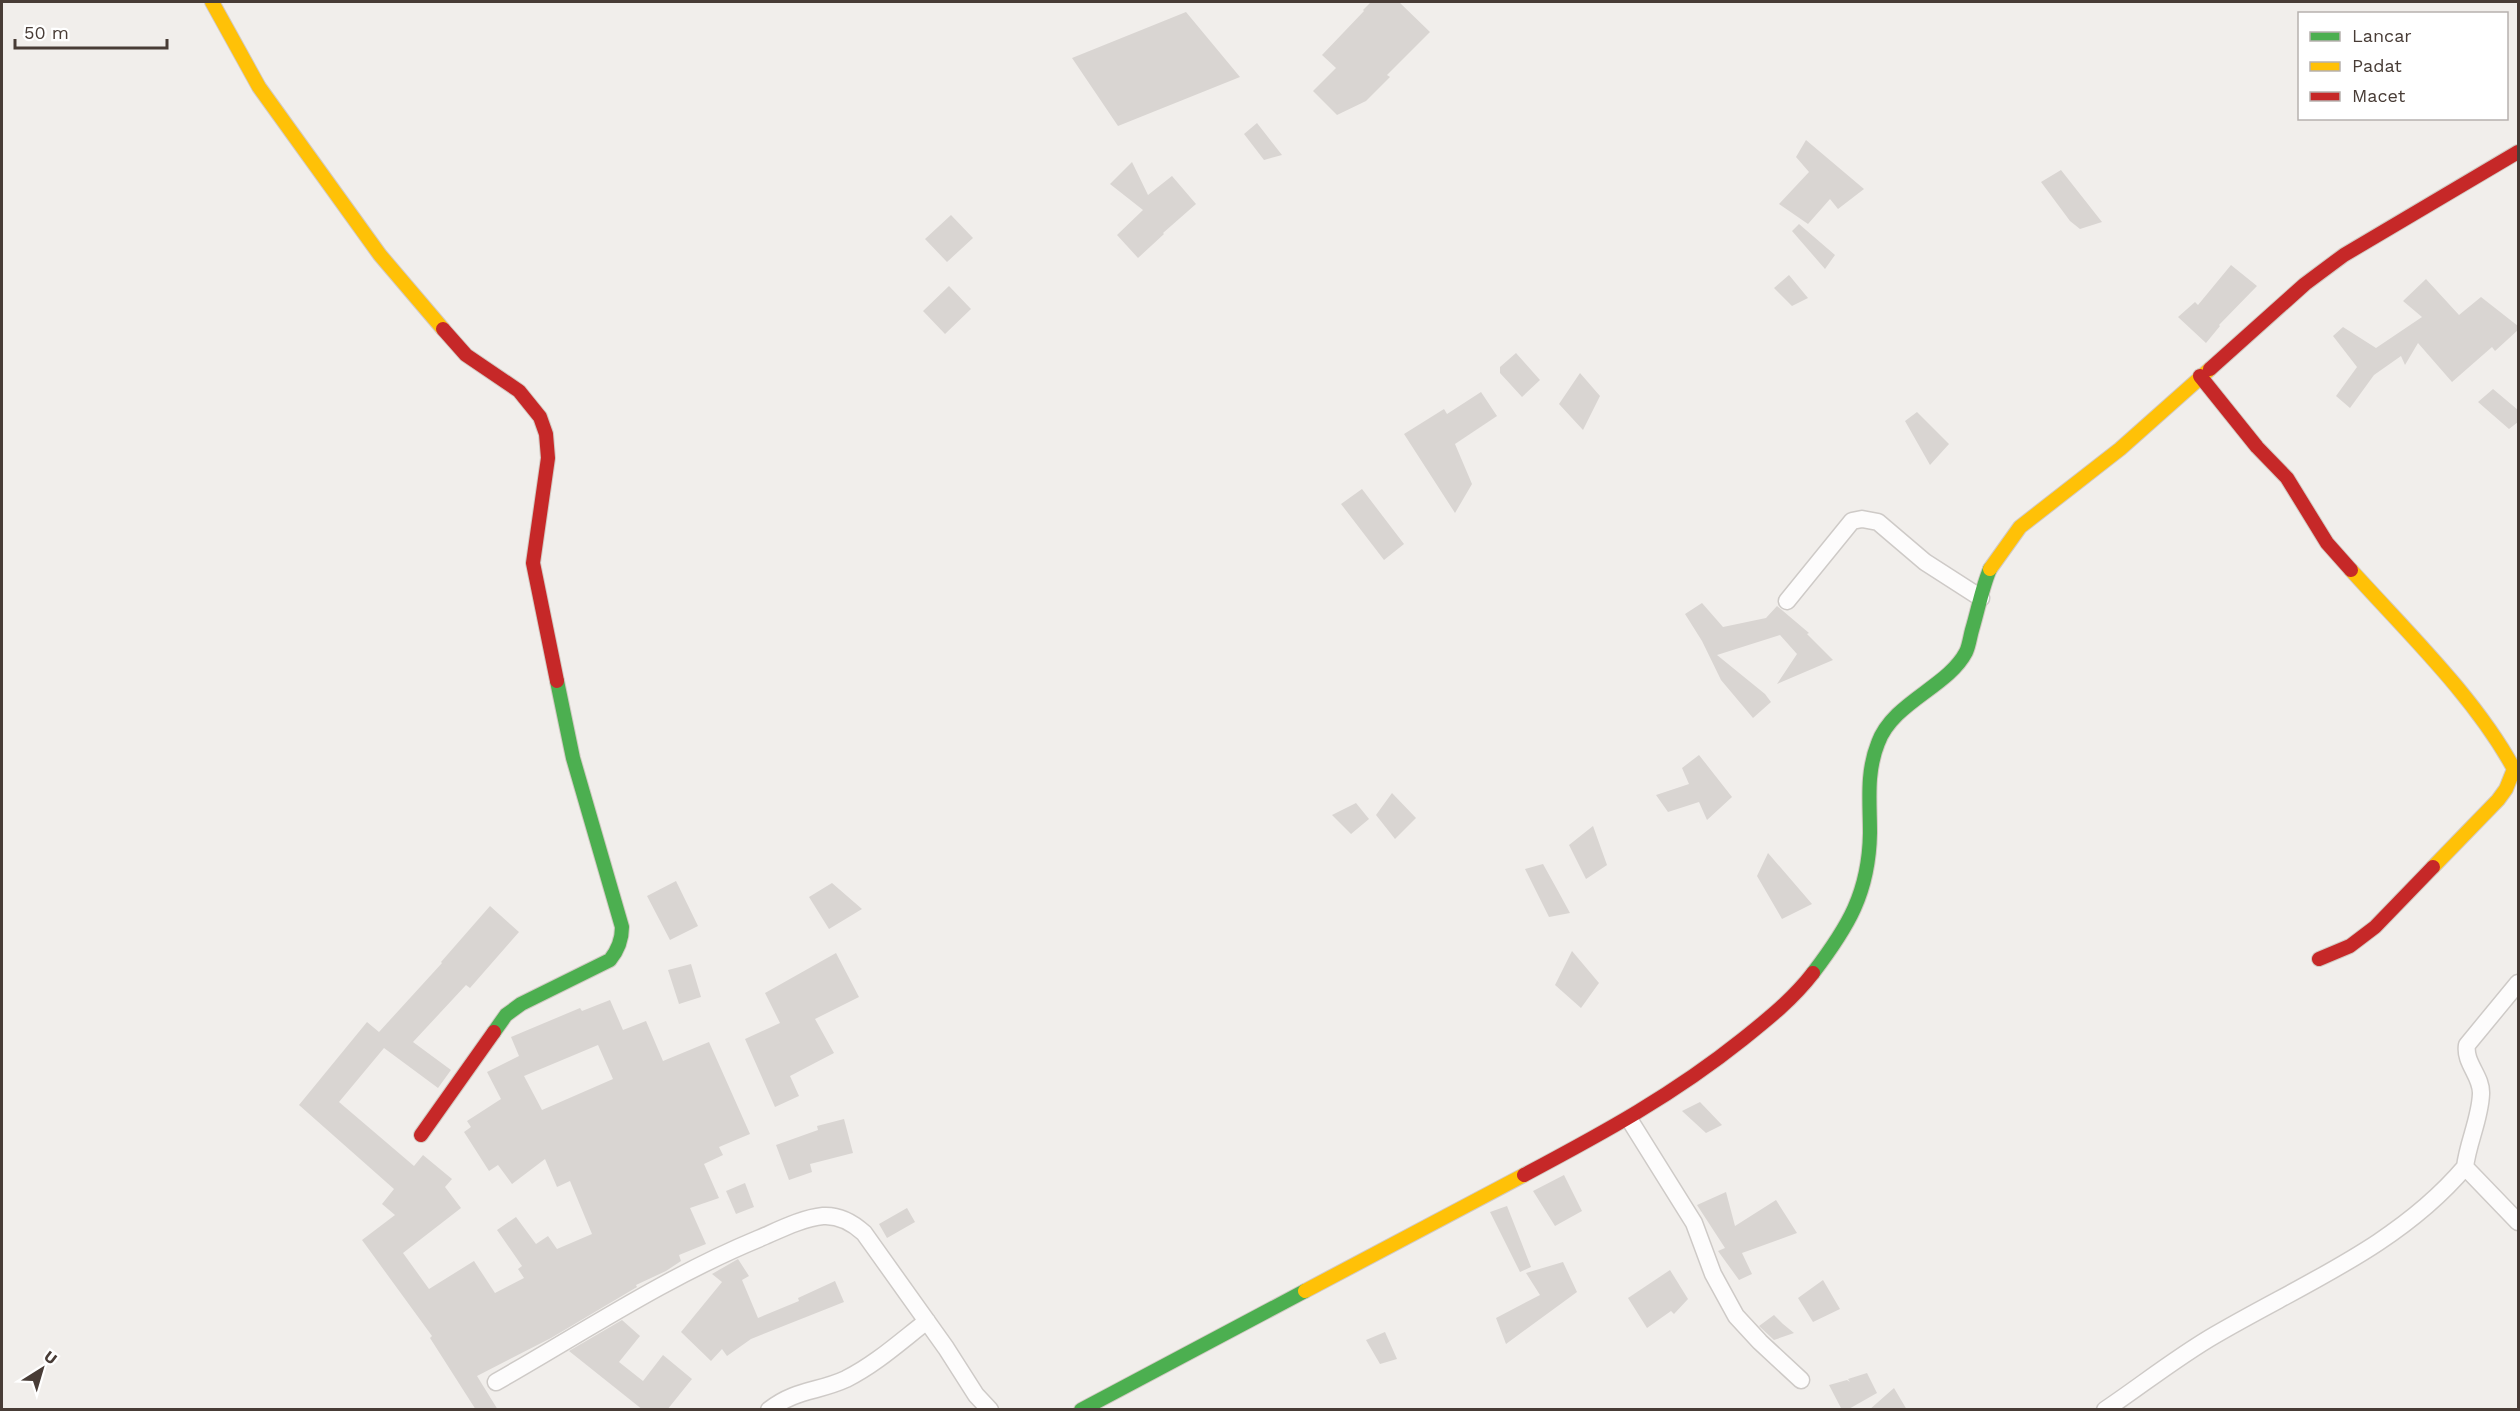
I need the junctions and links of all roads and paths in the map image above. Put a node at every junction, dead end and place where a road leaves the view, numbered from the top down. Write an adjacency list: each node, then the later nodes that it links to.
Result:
1 (212, 2): 9 (street)
2 (2518, 152): 3 (street)
3 (2200, 376): 4 (street); 6 (street)
4 (1981, 598): 5 (street); 8 (street)
5 (1787, 601)
6 (2319, 959)
7 (2518, 983): 10 (street)
8 (1629, 1119): 13 (street); 17 (street)
9 (421, 1135)
10 (2464, 1167): 11 (street); 18 (street)
11 (2518, 1222)
12 (927, 1321): 14 (street); 15 (street); 16 (street)
13 (1801, 1380)
14 (496, 1382)
15 (769, 1410)
16 (990, 1410)
17 (1081, 1410)
18 (2105, 1410)

